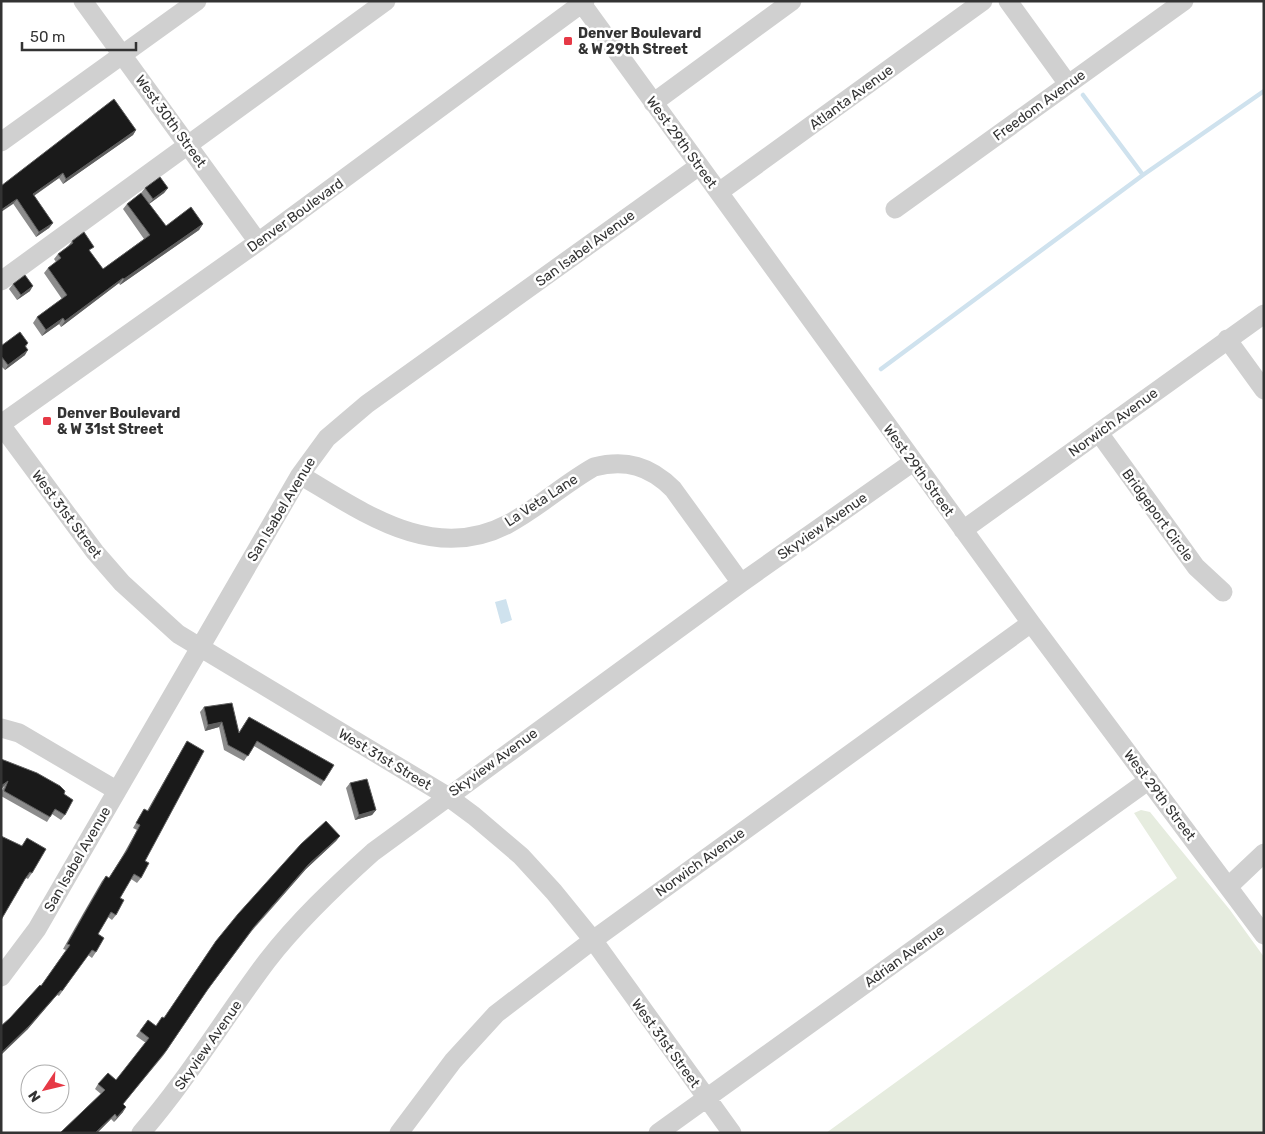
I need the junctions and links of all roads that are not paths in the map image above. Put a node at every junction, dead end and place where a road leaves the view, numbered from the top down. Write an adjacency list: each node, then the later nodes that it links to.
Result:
1 (83, 1): 9 (street, West 30th Street)
2 (197, 1): 9 (street)
3 (386, 1): 13 (street)
4 (792, 1): 11 (street)
5 (982, 1): 15 (street, Atlanta Avenue)
6 (1008, 1): 10 (street)
7 (1184, 1): 10 (street, Freedom Avenue)
8 (582, 2): 11 (street, West 29th Street); 17 (street, Denver Boulevard)
9 (124, 56): 12 (street); 13 (street, West 30th Street)
10 (1068, 84): 16 (street, Freedom Avenue)
11 (653, 103): 14 (street, West 29th Street)
12 (1, 142)
13 (188, 146): 17 (street, West 30th Street); 18 (street)
14 (699, 166): 15 (street, West 29th Street); 25 (street, San Isabel Avenue)
15 (719, 192): 24 (street, West 29th Street)
16 (895, 209)
17 (258, 242): 22 (street, Denver Boulevard)
18 (1, 281)
19 (1264, 314): 20 (street, Norwich Avenue)
20 (1228, 339): 21 (street); 23 (street, Norwich Avenue)
21 (1264, 390)
22 (1, 425): 30 (street, West 31st Street)
23 (1099, 433): 26 (street, Norwich Avenue); 28 (street, Bridgeport Circle)
24 (913, 462): 26 (street, West 29th Street); 27 (street, Skyview Avenue)
25 (300, 475): 27 (street, La Veta Lane); 30 (street, San Isabel Avenue)
26 (963, 530): 29 (street, West 29th Street)
27 (741, 583): 34 (street, Skyview Avenue)
28 (1223, 592)
29 (1031, 623): 32 (street, West 29th Street); 38 (street, Norwich Avenue)
30 (200, 649): 33 (street, San Isabel Avenue); 34 (street, West 31st Street)
31 (1, 728): 33 (street)
32 (1149, 780): 36 (street, West 29th Street); 40 (street, Adrian Avenue)
33 (116, 790): 39 (street, San Isabel Avenue)
34 (446, 796): 38 (street, West 31st Street); 41 (street, Skyview Avenue)
35 (1264, 853): 36 (street)
36 (1229, 886): 37 (street, West 29th Street)
37 (1264, 935)
38 (593, 940): 40 (street, West 31st Street); 42 (street, Norwich Avenue)
39 (1, 977)
40 (706, 1098): 43 (street, Adrian Avenue); 44 (street, West 31st Street)
41 (141, 1133)
42 (399, 1133)
43 (658, 1133)
44 (732, 1133)

